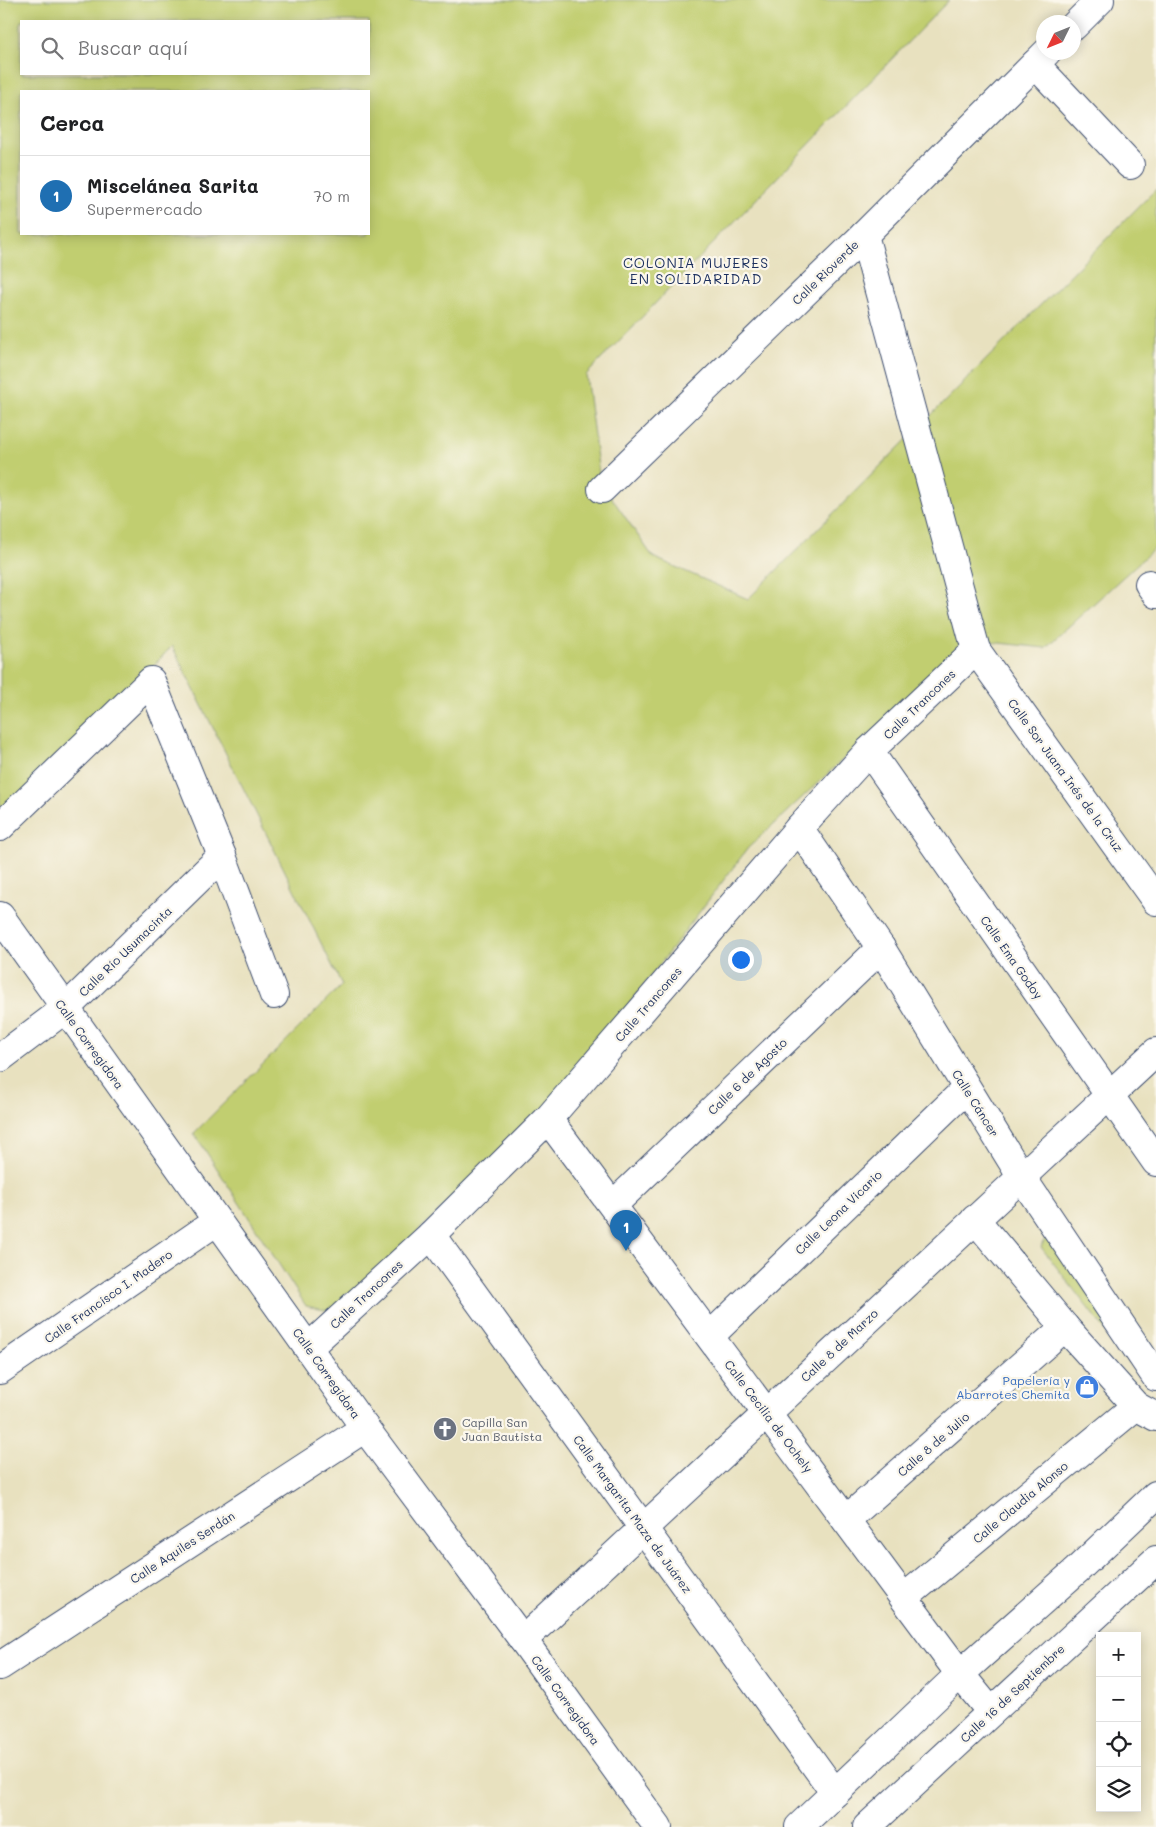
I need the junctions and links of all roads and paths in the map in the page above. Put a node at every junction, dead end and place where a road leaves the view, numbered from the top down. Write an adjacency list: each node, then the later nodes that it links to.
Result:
1 (1100, 0): 2 (street)
2 (1081, 19)
3 (1039, 60): 6 (street, Calle Rioverde)
4 (1043, 60): 5 (street)
5 (1130, 165)
6 (864, 235): 7 (street, Calle Rioverde); 8 (street)
7 (602, 489)
8 (976, 650): 9 (street, Calle Trancones); 13 (street, Calle Sor Juana Inés de la Cruz)
9 (869, 752): 11 (street, Calle Trancones); 21 (street, Calle Ema Godoy)
10 (0, 827): 12 (street)
11 (799, 828): 15 (street, Calle Cáncer); 22 (street, Calle Trancones)
12 (222, 856): 16 (street); 17 (street, Calle Río Usumacinta)
13 (1156, 901)
14 (0, 916): 17 (street, Calle Corregidora)
15 (881, 948): 20 (street, Calle Cáncer); 25 (street, Calle 6 de Agosto)
16 (274, 995)
17 (65, 1009): 19 (street, Calle Río Usumacinta); 27 (street, Calle Corregidora)
18 (1156, 1052): 21 (street, Calle 8 de Marzo)
19 (0, 1058)
20 (966, 1089): 24 (street, Calle Cáncer); 30 (street, Calle Leona Vicario)
21 (1109, 1096): 23 (street, Calle Ema Godoy); 24 (street, Calle 8 de Marzo)
22 (548, 1119): 25 (street, Calle Cecilia de Ochely); 28 (street, Calle Trancones)
23 (1156, 1162)
24 (1021, 1176): 26 (street, Calle 8 de Marzo); 33 (street, Calle Cáncer)
25 (613, 1205): 30 (street, Calle Cecilia de Ochely)
26 (975, 1219): 29 (street); 34 (street, Calle 8 de Marzo)
27 (216, 1221): 31 (street, Calle Corregidora); 32 (street, Calle Francisco I. Madero)
28 (431, 1235): 31 (street, Calle Trancones); 39 (street, Calle Margarita Maza de Juárez)
29 (1065, 1327): 35 (street); 38 (street, Calle 8 de Julio)
30 (710, 1336): 34 (street, Calle Cecilia de Ochely)
31 (309, 1347): 36 (street, Calle Corregidora)
32 (0, 1370)
33 (1156, 1377)
34 (766, 1412): 38 (street, Calle Cecilia de Ochely); 39 (street, Calle 8 de Marzo)
35 (1146, 1412): 41 (street, Calle Claudia Alonso)
36 (365, 1428): 42 (street, Calle Corregidora); 43 (street, Calle Aquiles Serdán)
37 (1156, 1495): 44 (street)
38 (846, 1520): 41 (street, Calle Cecilia de Ochely)
39 (643, 1527): 42 (street, Calle 8 de Marzo); 46 (street, Calle Margarita Maza de Juárez)
40 (1156, 1560): 45 (street, Calle 16 de Septiembre)
41 (904, 1598): 44 (street, Calle Cecilia de Ochely)
42 (523, 1640): 47 (street, Calle Corregidora)
43 (0, 1666)
44 (960, 1674): 45 (street, Calle Cecilia de Ochely); 46 (street)
45 (991, 1712): 49 (street, Calle 16 de Septiembre)
46 (835, 1793): 48 (street)
47 (658, 1827)
48 (799, 1827)
49 (867, 1827)

